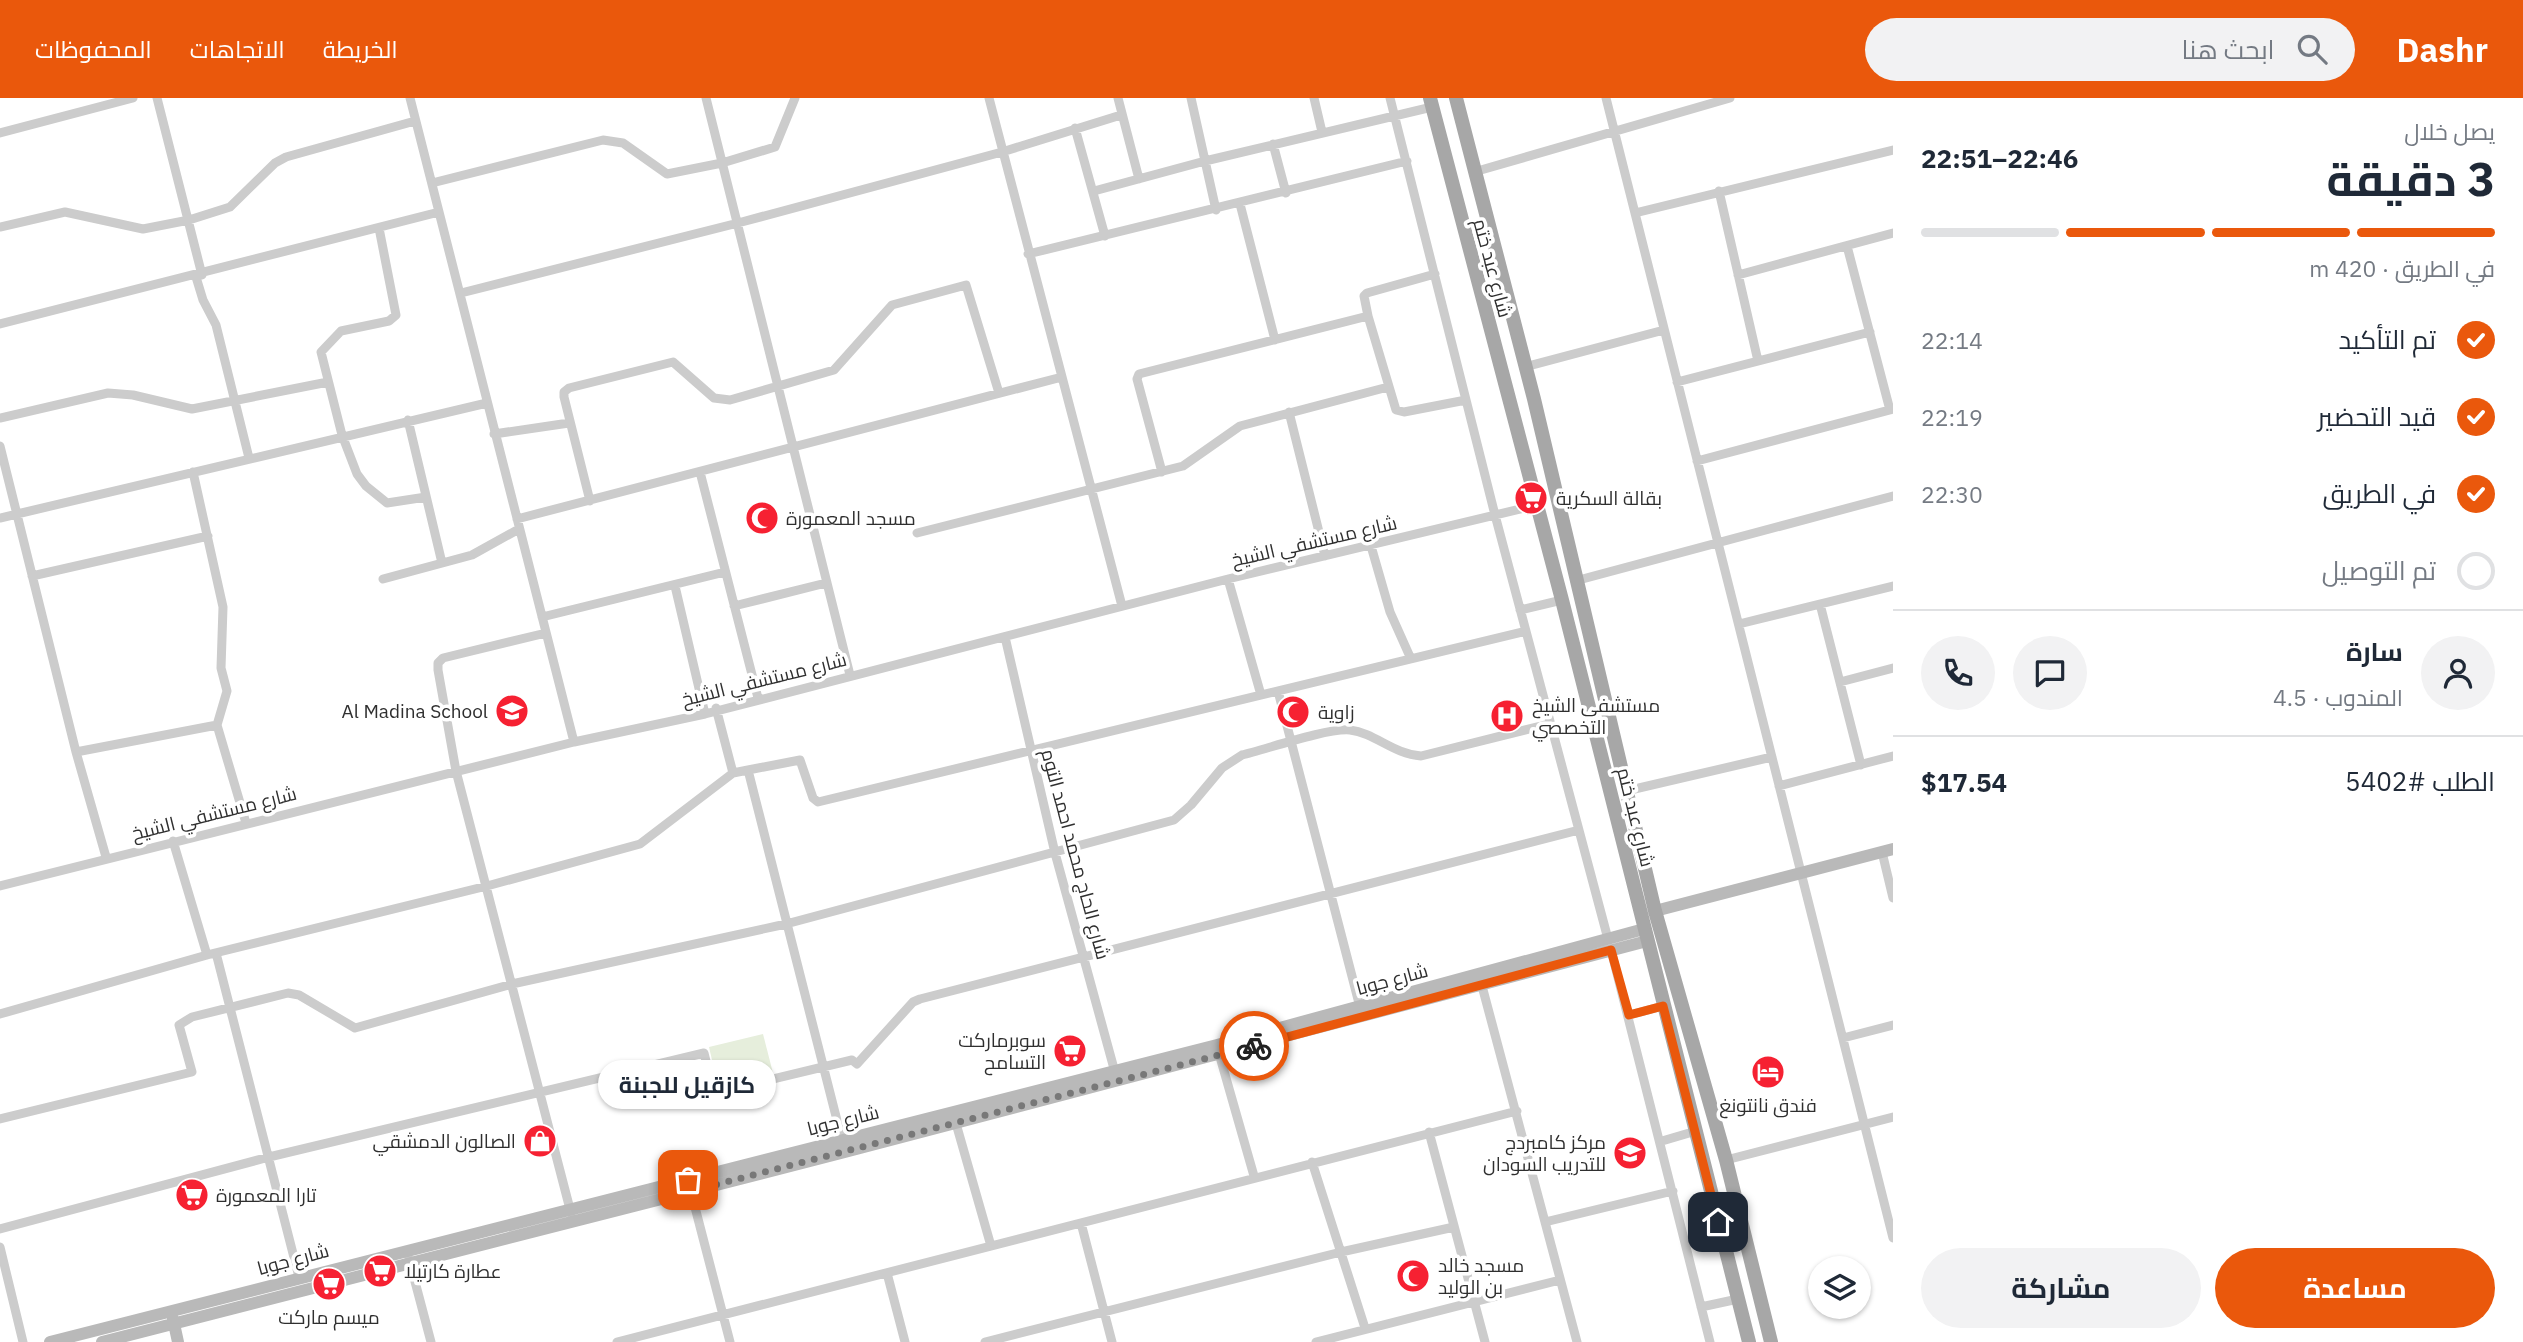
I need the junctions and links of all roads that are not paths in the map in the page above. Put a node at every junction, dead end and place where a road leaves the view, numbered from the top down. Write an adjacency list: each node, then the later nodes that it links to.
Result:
1 (134, 98): 21 (street)
2 (157, 98): 38 (street)
3 (410, 98): 17 (street)
4 (706, 98): 27 (street)
5 (795, 98): 27 (street)
6 (989, 98): 24 (street)
7 (1118, 98): 15 (street)
8 (1191, 98): 25 (street)
9 (1314, 98): 20 (street)
10 (1390, 98): 16 (street)
11 (1456, 98): 28 (main road, شارع عبد ختم)
12 (1606, 98): 19 (street)
13 (1730, 98): 19 (street)
14 (1431, 102): 16 (street); 67 (main road, شارع عبد ختم)
15 (1121, 115): 18 (street); 29 (street)
16 (1395, 116): 20 (street); 26 (street)
17 (415, 121): 30 (street); 38 (street)
18 (1075, 128): 24 (street); 31 (street)
19 (1614, 130): 28 (street); 37 (street)
20 (1322, 132): 22 (street)
21 (0, 133)
22 (1273, 144): 25 (street); 33 (street)
23 (1893, 150): 32 (street)
24 (1002, 152): 39 (street); 45 (street)
25 (1205, 161): 29 (street); 35 (street)
26 (1407, 161): 33 (street); 46 (street)
27 (722, 163): 30 (street); 39 (street)
28 (1474, 172): 56 (main road, شارع عبد ختم)
29 (1139, 178): 31 (street)
30 (432, 183): 36 (street)
31 (1094, 191): 43 (street)
32 (1719, 191): 37 (street); 47 (street)
33 (1286, 193): 34 (street)
34 (1240, 204): 35 (street); 54 (street)
35 (1216, 210): 43 (street)
36 (439, 212): 41 (street); 49 (street)
37 (1635, 213): 52 (street)
38 (189, 220): 40 (street); 48 (street)
39 (738, 223): 49 (street); 60 (street)
40 (0, 227)
41 (379, 229): 48 (street); 58 (street)
42 (1893, 233): 44 (street)
43 (1105, 236): 45 (street)
44 (1847, 246): 47 (street); 53 (street)
45 (1028, 254): 57 (street)
46 (1435, 274): 50 (street); 64 (street)
47 (1738, 275): 55 (street)
48 (199, 276): 51 (street); 65 (street)
49 (461, 293): 66 (street)
50 (1368, 316): 54 (street); 61 (street)
51 (0, 324)
52 (1664, 330): 56 (street); 59 (street)
53 (1870, 332): 55 (street); 68 (street)
54 (1275, 340): 81 (street)
55 (1758, 361): 59 (street)
56 (1525, 367): 63 (main road, شارع عبد ختم)
57 (1062, 377): 62 (street); 82 (street)
58 (328, 382): 65 (street); 74 (street)
59 (1678, 382): 78 (street)
60 (778, 387): 62 (street); 72 (street); 76 (street)
61 (1388, 387): 64 (street); 69 (street)
62 (999, 393): 76 (street)
63 (1534, 399): 67 (main road); 102 (main road, شارع عبد ختم)
64 (1466, 400): 88 (street)
65 (236, 401): 70 (street); 77 (street)
66 (487, 403): 71 (street); 73 (street)
67 (1510, 405): 86 (main road, شارع عبد ختم)
68 (1891, 409): 78 (street)
69 (1289, 412): 81 (street); 96 (street)
70 (0, 418)
71 (408, 420): 74 (street); 84 (street)
72 (569, 423): 73 (street); 85 (street)
73 (494, 434): 90 (street)
74 (342, 435): 77 (street); 84 (street)
75 (0, 446): 87 (street)
76 (793, 447): 80 (street); 103 (street)
77 (249, 457): 79 (street)
78 (1698, 461): 94 (street)
79 (193, 472): 87 (street); 93 (street)
80 (700, 472): 85 (street); 98 (street)
81 (1162, 472): 82 (street)
82 (1091, 488): 92 (street); 109 (street)
83 (1893, 496): 94 (street)
84 (426, 497): 97 (street)
85 (590, 501): 90 (street)
86 (1537, 505): 88 (street, شارع مستشفي الشيخ); 106 (main road, شارع عبد ختم)
87 (17, 513): 89 (street); 99 (street)
88 (1495, 515): 95 (street, شارع مستشفي الشيخ); 110 (street)
89 (0, 518)
90 (517, 519): 91 (street)
91 (519, 530): 97 (street); 111 (street)
92 (917, 533)
93 (208, 536): 99 (street); 126 (street)
94 (1718, 543): 102 (street); 112 (street)
95 (1371, 546): 96 (street, شارع مستشفي الشيخ); 116 (street)
96 (1325, 556): 101 (street, شارع مستشفي الشيخ)
97 (442, 563): 100 (street)
98 (725, 572): 104 (street); 108 (street)
99 (33, 576): 130 (street)
100 (383, 579)
101 (1228, 579): 109 (street, شارع مستشفي الشيخ); 121 (street)
102 (1575, 581): 138 (main road, شارع عبد ختم)
103 (827, 583): 108 (street); 118 (street)
104 (675, 586): 111 (street); 124 (street)
105 (1893, 586): 107 (street)
106 (1562, 600): 110 (street); 152 (main road, شارع عبد ختم)
107 (1820, 604): 112 (street); 119 (street)
108 (734, 606): 122 (street)
109 (1122, 606): 115 (street, شارع مستشفي الشيخ)
110 (1520, 610): 113 (street)
111 (542, 617): 114 (street)
112 (1739, 624): 132 (street)
113 (1526, 631): 116 (street); 125 (street)
114 (546, 633): 127 (street); 135 (street)
115 (1005, 637): 118 (street, شارع مستشفي الشيخ); 129 (street, شارع الحاج محمد احمد التوم)
116 (1411, 659): 120 (street)
117 (1893, 668): 119 (street)
118 (850, 675): 122 (street, شارع مستشفي الشيخ)
119 (1840, 682): 133 (street)
120 (1278, 691): 121 (street); 128 (street)
121 (1261, 695): 129 (street)
122 (758, 698): 123 (street, شارع مستشفي الشيخ)
123 (716, 708): 124 (street, شارع مستشفي الشيخ); 136 (street)
124 (705, 714): 127 (street, شارع مستشفي الشيخ)
125 (1549, 724): 128 (street); 140 (street)
126 (217, 725): 130 (street); 139 (street)
127 (574, 742): 135 (street, شارع مستشفي الشيخ)
128 (1291, 743): 143 (street); 148 (street)
129 (1030, 750): 134 (street); 143 (street, شارع الحاج محمد احمد التوم)
130 (76, 752): 144 (street)
131 (1893, 756): 133 (street)
132 (1772, 757): 137 (street); 138 (street)
133 (1861, 765): 137 (street)
134 (748, 770): 136 (street); 151 (street)
135 (456, 771): 139 (street, شارع مستشفي الشيخ); 147 (street)
136 (733, 774): 147 (street)
137 (1779, 786): 145 (street)
138 (1626, 791): 150 (main road, شارع عبد ختم)
139 (246, 823): 141 (street, شارع مستشفي الشيخ)
140 (1579, 830): 148 (street); 153 (street)
141 (173, 841): 144 (street, شارع مستشفي الشيخ); 154 (street)
142 (1887, 850): 145 (street); 149 (street)
143 (1055, 853): 151 (street); 155 (street, شارع الحاج محمد احمد التوم)
144 (106, 857): 146 (street, شارع مستشفي الشيخ)
145 (1803, 874): 150 (street); 164 (street)
146 (0, 886)
147 (487, 886): 154 (street); 156 (street)
148 (1330, 892): 155 (street); 160 (street)
149 (1893, 898)
150 (1655, 911): 180 (main road, شارع عبد ختم)
151 (786, 924): 156 (street); 166 (street)
152 (1645, 935): 153 (street, شارع جوبا); 158 (main road, شارع عبد ختم)
153 (1610, 945): 157 (street, شارع جوبا); 160 (street, شارع جوبا); 162 (street)
154 (211, 954): 159 (street); 161 (street)
155 (1084, 955): 166 (street); 167 (street, شارع الحاج محمد احمد التوم)
156 (512, 985): 159 (street); 168 (street)
157 (1482, 986): 165 (street, شارع جوبا); 169 (street)
158 (1663, 1006): 162 (street); 174 (main road, شارع عبد ختم)
159 (230, 1007): 172 (street); 179 (street)
160 (1360, 1007): 165 (street, شارع جوبا)
161 (0, 1014)
162 (1629, 1015): 177 (street)
163 (1893, 1025): 164 (street)
164 (1843, 1038): 173 (street)
165 (1218, 1050): 167 (street, شارع جوبا); 182 (street)
166 (824, 1069): 168 (street); 176 (street)
167 (1116, 1075): 170 (street, شارع جوبا)
168 (541, 1092): 179 (street); 187 (street)
169 (1517, 1111): 175 (street); 188 (street)
170 (955, 1117): 176 (street, شارع جوبا); 178 (street, شارع جوبا); 193 (street)
171 (1893, 1117): 173 (street)
172 (0, 1119)
173 (1864, 1125): 180 (street); 192 (street)
174 (1696, 1131): 177 (street); 186 (main road, شارع عبد ختم)
175 (1429, 1132): 181 (street); 190 (street)
176 (842, 1140): 178 (street, شارع جوبا)
177 (1662, 1141): 184 (street)
178 (810, 1155): 183 (street, شارع جوبا)
179 (269, 1157): 191 (street); 201 (street)
180 (1726, 1160): 185 (main road, شارع عبد ختم)
181 (1312, 1162): 182 (street); 195 (street)
182 (1254, 1176): 189 (street)
183 (690, 1185): 187 (street, شارع جوبا); 207 (street)
184 (1673, 1191): 188 (street); 205 (street)
185 (1737, 1204): 186 (main road); 196 (main road, شارع عبد ختم)
186 (1715, 1209): 197 (main road, شارع عبد ختم)
187 (572, 1215): 198 (street, شارع جوبا)
188 (1545, 1222): 202 (street)
189 (1081, 1223): 193 (street); 206 (street)
190 (1454, 1227): 195 (street); 204 (street)
191 (0, 1229)
192 (1893, 1238)
193 (990, 1246): 199 (street)
194 (0, 1247): 210 (street)
195 (1341, 1252): 206 (street); 209 (street)
196 (1749, 1252): 197 (main road); 225 (main road, شارع عبد ختم)
197 (1727, 1256): 203 (main road, شارع عبد ختم)
198 (408, 1257): 200 (street, شارع جوبا); 214 (street)
199 (887, 1273): 207 (street); 217 (street)
200 (336, 1275): 201 (street, شارع جوبا); 208 (street, شارع جوبا)
201 (299, 1278): 208 (street, شارع جوبا)
202 (1560, 1280): 204 (street); 222 (street)
203 (1738, 1299): 205 (street); 224 (main road, شارع عبد ختم)
204 (1474, 1302): 209 (street); 221 (street)
205 (1702, 1307): 223 (street)
206 (1104, 1311): 218 (street); 219 (street)
207 (722, 1314): 215 (street); 216 (street)
208 (172, 1318): 211 (street, شارع جوبا); 212 (street, شارع جوبا); 213 (street)
209 (1365, 1328): 220 (street)
210 (23, 1342)
211 (50, 1342)
212 (102, 1342)
213 (178, 1342)
214 (431, 1342)
215 (617, 1342)
216 (730, 1342)
217 (905, 1342)
218 (985, 1342)
219 (1112, 1342)
220 (1316, 1342)
221 (1485, 1342)
222 (1577, 1342)
223 (1710, 1342)
224 (1749, 1342)
225 (1771, 1342)

